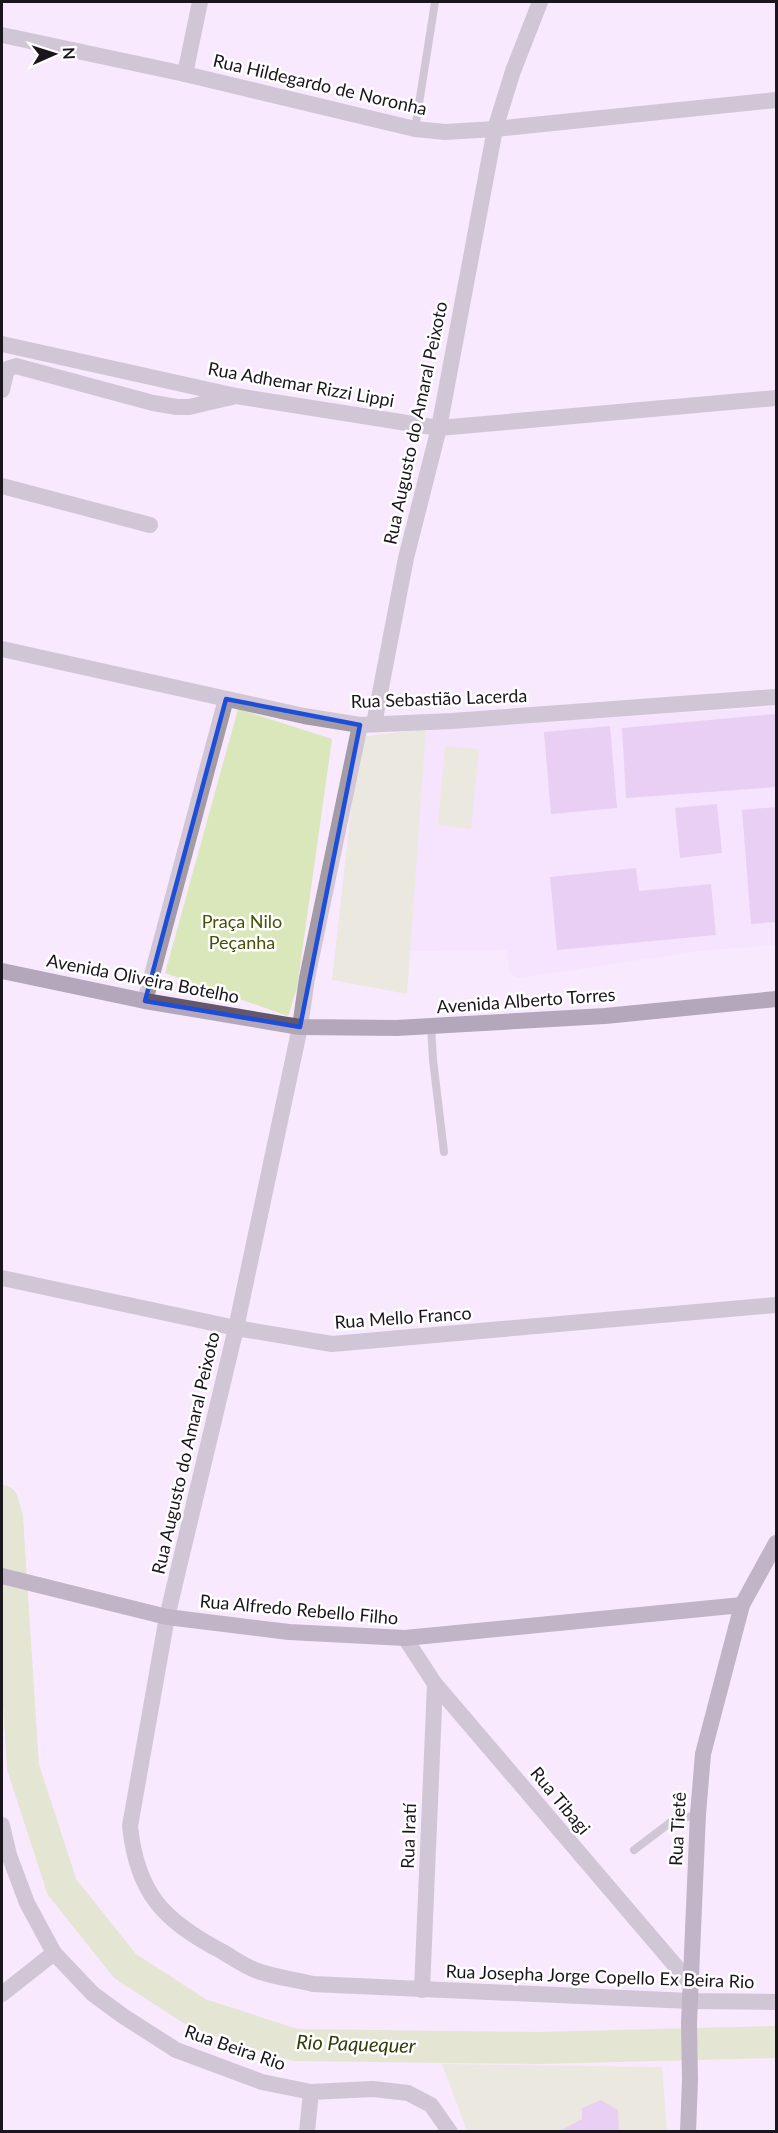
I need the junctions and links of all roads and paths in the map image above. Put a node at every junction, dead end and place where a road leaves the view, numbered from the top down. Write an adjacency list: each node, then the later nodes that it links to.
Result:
1 (200, 2): 5 (street)
2 (435, 2): 7 (lane)
3 (540, 2): 8 (street, Rua Augusto do Amaral Peixoto)
4 (2, 35): 5 (street, Rua Hildegardo de Noronha)
5 (185, 74): 7 (street, Rua Hildegardo de Noronha)
6 (777, 100): 8 (street, Rua Hildegardo de Noronha)
7 (415, 129): 8 (street, Rua Hildegardo de Noronha)
8 (495, 129): 13 (street, Rua Augusto do Amaral Peixoto)
9 (2, 344): 11 (street, Rua Adhemar Rizzi Lippi)
10 (2, 390): 11 (street)
11 (236, 396): 13 (street, Rua Adhemar Rizzi Lippi)
12 (777, 398): 13 (street, Rua Adhemar Rizzi Lippi)
13 (439, 428): 19 (street, Rua Augusto do Amaral Peixoto)
14 (2, 486): 15 (street)
15 (150, 525)
16 (2, 649): 18 (street, Rua Sebastião Lacerda)
17 (777, 697): 19 (street, Rua Sebastião Lacerda)
18 (226, 699): 19 (street, Rua Sebastião Lacerda); 22 (street)
19 (367, 724): 25 (street, Rua Augusto do Amaral Peixoto)
20 (2, 971): 22 (main road, Avenida Oliveira Botelho)
21 (777, 999): 24 (main road, Avenida Alberto Torres)
22 (145, 1001): 23 (main road, Avenida Oliveira Botelho)
23 (277, 1024): 25 (main road, Avenida Alberto Torres)
24 (431, 1026): 25 (main road, Avenida Alberto Torres); 26 (lane)
25 (300, 1027): 29 (street, Rua Augusto do Amaral Peixoto)
26 (444, 1152)
27 (2, 1278): 29 (street, Rua Mello Franco)
28 (777, 1305): 29 (street, Rua Mello Franco)
29 (236, 1328): 33 (street, Rua Augusto do Amaral Peixoto)
30 (777, 1543): 32 (main road, Rua Tietê)
31 (2, 1576): 33 (main road, Rua Alfredo Rebello Filho)
32 (742, 1605): 34 (main road, Rua Alfredo Rebello Filho); 36 (main road, Rua Tietê)
33 (167, 1617): 34 (main road, Rua Alfredo Rebello Filho); 40 (street, Rua Augusto do Amaral Peixoto)
34 (405, 1638): 35 (street, Rua Tibagi)
35 (435, 1683): 40 (street, Rua Iratí); 41 (street, Rua Tibagi)
36 (698, 1814): 38 (lane); 41 (main road, Rua Tietê)
37 (2, 1825): 39 (street, Rua Beira Rio)
38 (634, 1850)
39 (54, 1953): 42 (street); 44 (street, Rua Beira Rio)
40 (422, 1990): 41 (street, Rua Josepha Jorge Copello Ex Beira Rio)
41 (690, 1993): 43 (street, Rua Josepha Jorge Copello Ex Beira Rio); 47 (main road, Rua Tietê)
42 (2, 1994)
43 (777, 2002)
44 (311, 2092): 45 (street); 46 (street, Rua Beira Rio)
45 (307, 2132)
46 (450, 2132)
47 (688, 2132)

